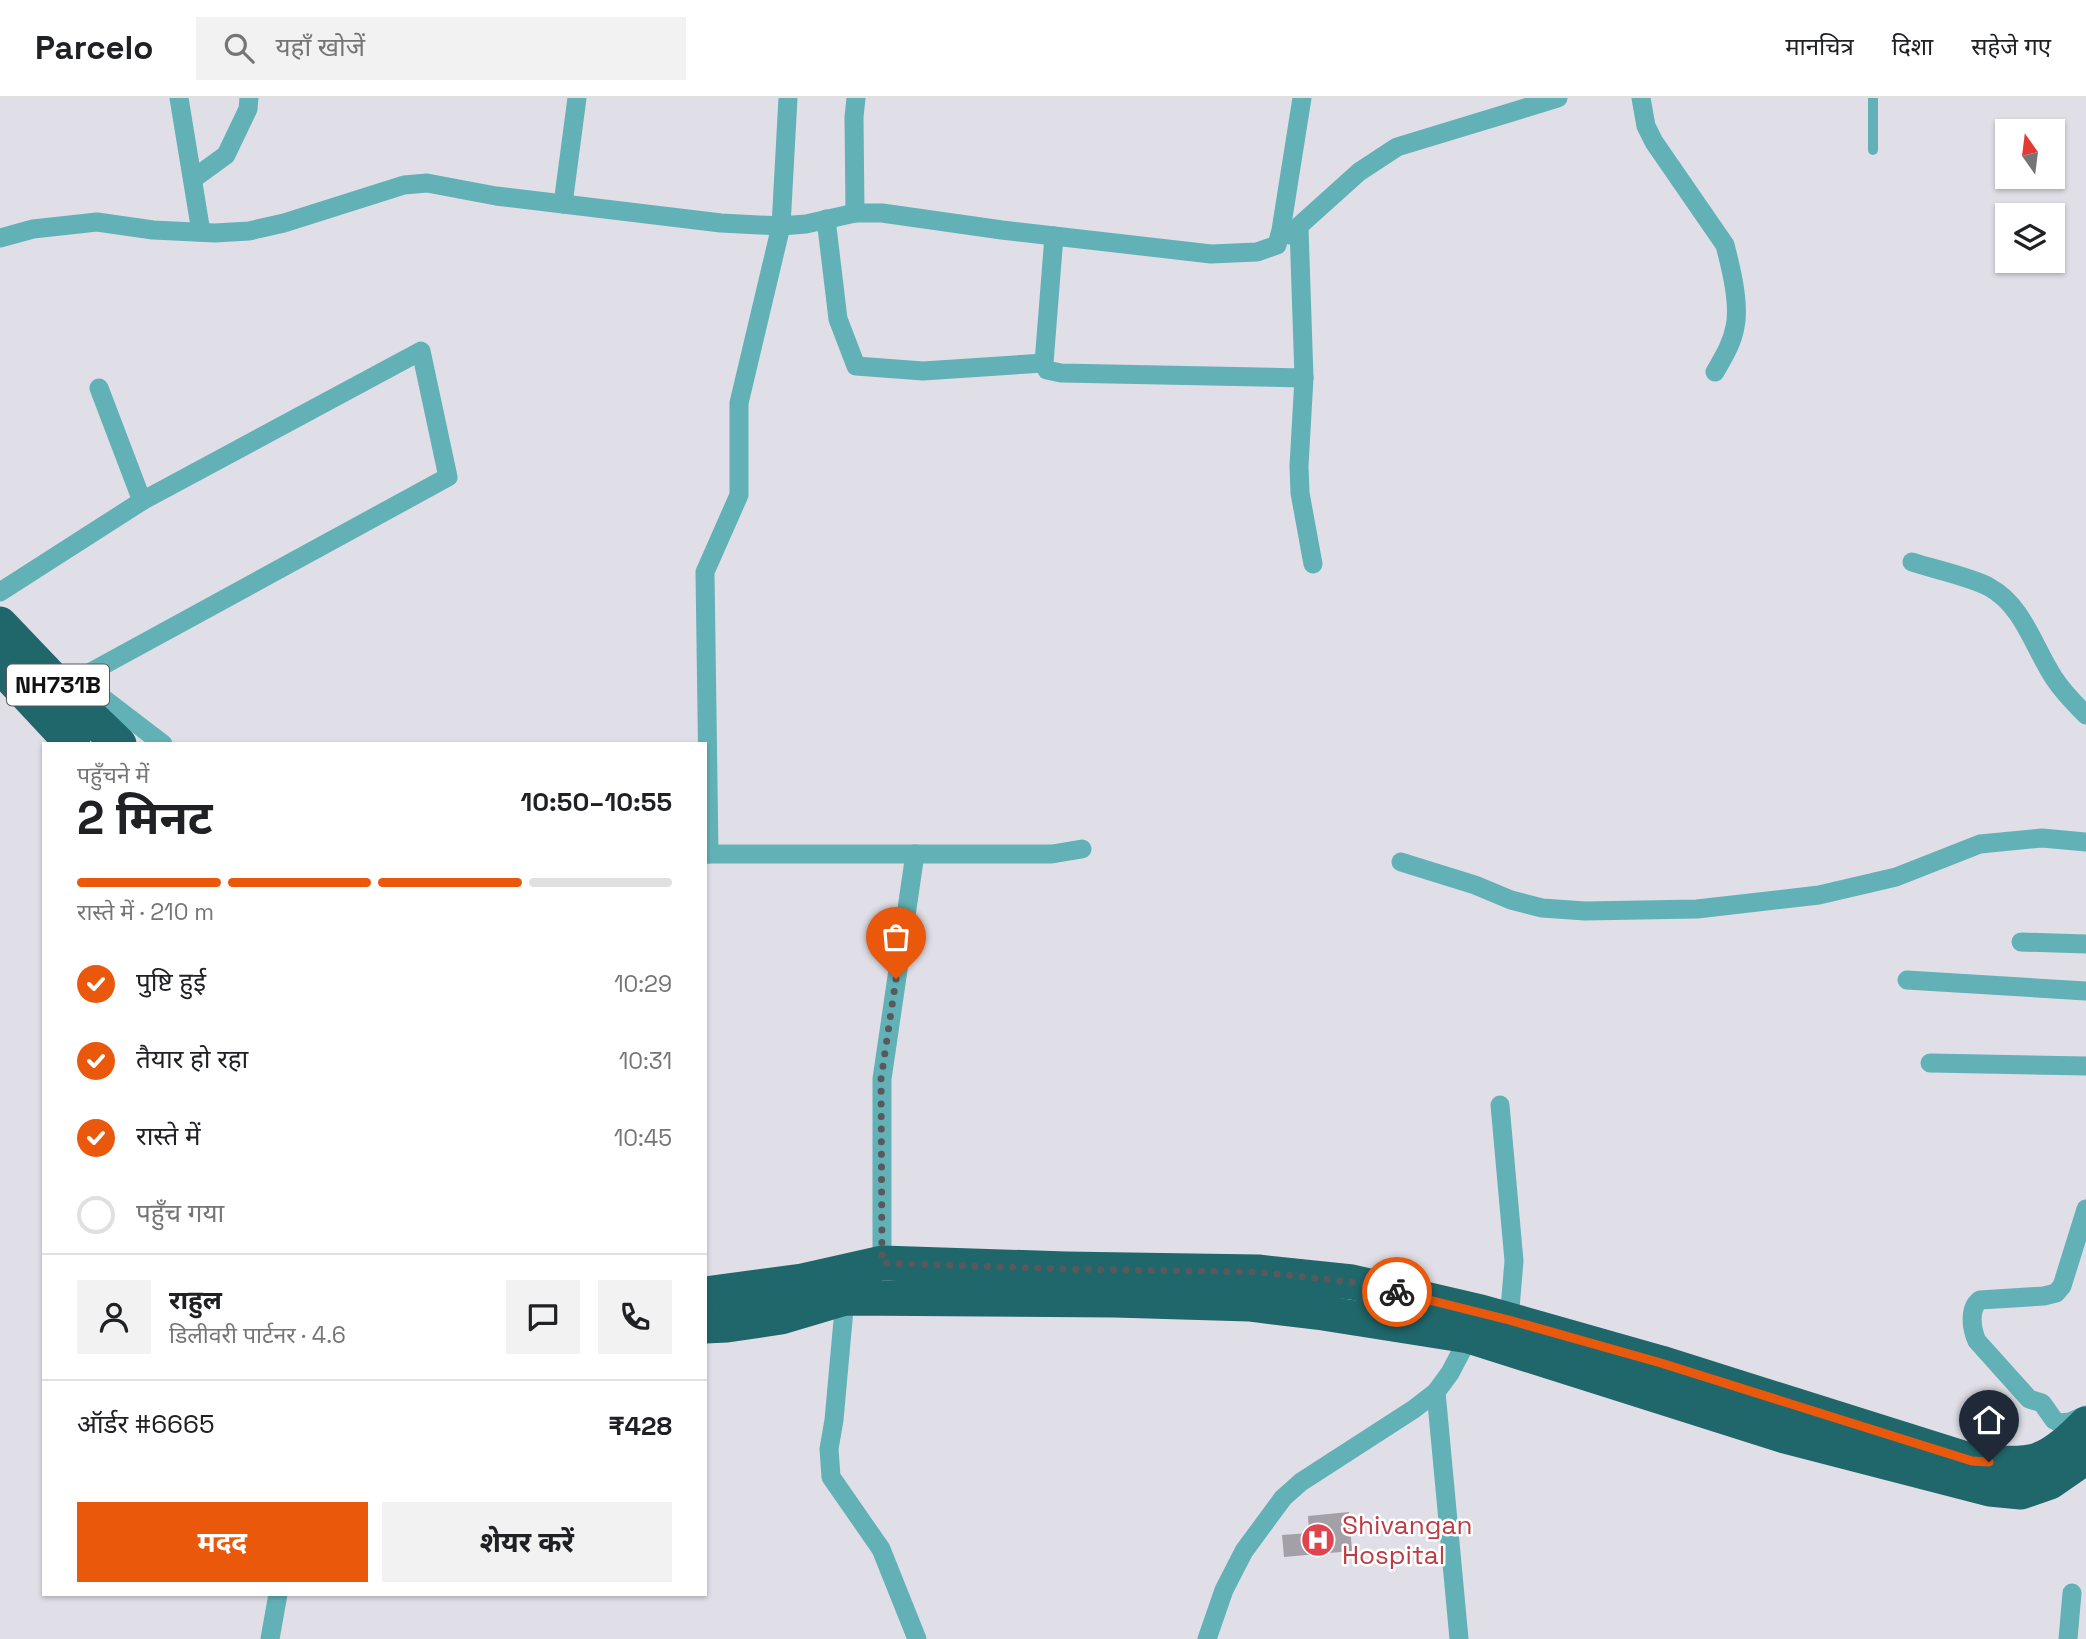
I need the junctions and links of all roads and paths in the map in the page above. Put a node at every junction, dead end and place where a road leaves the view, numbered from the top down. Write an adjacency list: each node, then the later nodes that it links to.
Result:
1 (179, 98): 11 (street)
2 (249, 98): 11 (street)
3 (577, 98): 12 (street)
4 (788, 98): 15 (street)
5 (856, 98): 13 (street)
6 (1302, 98): 20 (street)
7 (1558, 98): 16 (street)
8 (1641, 98): 22 (street)
9 (1873, 98): 10 (lane)
10 (1872, 150)
11 (193, 179): 17 (street)
12 (563, 204): 15 (street); 17 (street)
13 (855, 213): 14 (street); 18 (street)
14 (826, 219): 15 (street); 21 (street)
15 (781, 226): 36 (street)
16 (1299, 228): 20 (street); 23 (street)
17 (201, 232): 19 (street)
18 (1054, 236): 20 (street); 21 (street)
19 (0, 238)
20 (1277, 245)
21 (1044, 363): 23 (street)
22 (1715, 372)
23 (1304, 378): 27 (street)
24 (99, 388): 25 (street)
25 (142, 501): 28 (street); 31 (street)
26 (1912, 562): 32 (street)
27 (1313, 564)
28 (0, 592)
29 (0, 624): 31 (highway, NH731B)
30 (0, 666): 33 (highway)
31 (70, 684): 34 (highway, NH731B); 35 (street)
32 (2086, 715)
33 (71, 742)
34 (117, 742)
35 (160, 742)
36 (706, 742)
37 (2086, 842): 41 (street)
38 (1082, 849): 40 (street)
39 (707, 854): 40 (street)
40 (915, 854): 50 (street)
41 (1401, 862)
42 (2021, 942): 43 (street)
43 (2086, 944)
44 (1907, 980): 45 (street)
45 (2086, 992)
46 (1930, 1063): 47 (street)
47 (2086, 1066)
48 (1500, 1105): 53 (street)
49 (2086, 1209): 56 (street)
50 (882, 1263): 51 (highway); 53 (highway)
51 (707, 1294)
52 (845, 1298): 53 (highway); 54 (highway); 62 (street)
53 (1486, 1323): 55 (street); 57 (highway); 58 (highway)
54 (707, 1326)
55 (1436, 1392): 63 (street); 64 (street)
56 (2086, 1415)
57 (2086, 1424)
58 (2086, 1457)
59 (2072, 1592): 65 (street)
60 (278, 1596): 61 (street)
61 (271, 1639)
62 (917, 1639)
63 (1207, 1639)
64 (1460, 1639)
65 (2068, 1639)

